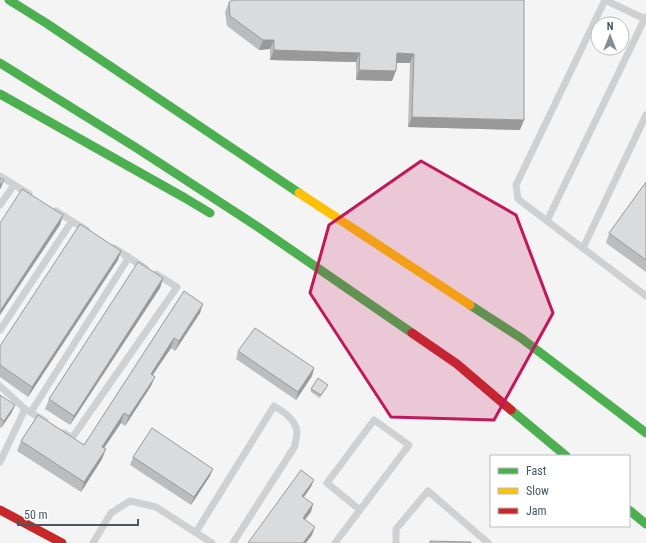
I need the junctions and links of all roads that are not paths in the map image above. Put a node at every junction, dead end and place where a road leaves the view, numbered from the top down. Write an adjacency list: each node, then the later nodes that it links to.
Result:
1 (9, 0): 8 (main road)
2 (605, 0): 3 (lane); 16 (lane)
3 (646, 18): 16 (lane)
4 (63, 24): 8 (main road)
5 (0, 63): 24 (main road)
6 (0, 94): 14 (main road)
7 (646, 115): 19 (lane)
8 (197, 125): 29 (main road)
9 (0, 176): 10 (lane)
10 (14, 185): 11 (lane); 12 (lane)
11 (33, 197)
12 (0, 205)
13 (52, 209): 15 (lane)
14 (219, 218)
15 (72, 221): 17 (lane); 23 (lane)
16 (547, 221): 19 (lane)
17 (91, 233)
18 (110, 245): 20 (lane)
19 (583, 248): 22 (lane)
20 (128, 257): 26 (lane); 28 (lane)
21 (300, 267): 24 (main road)
22 (646, 296)
23 (0, 330)
24 (457, 364): 30 (main road)
25 (0, 386): 26 (lane)
26 (28, 411): 27 (lane); 31 (lane)
27 (48, 423)
28 (60, 430)
29 (646, 433)
30 (565, 455)
31 (0, 462)
32 (0, 510): 37 (main road)
33 (360, 510): 33 (lane); 42 (lane)
34 (630, 511): 35 (main road)
35 (646, 524)
36 (196, 532): 39 (lane); 40 (lane); 41 (lane)
37 (46, 539): 38 (main road)
38 (62, 543)
39 (93, 543)
40 (212, 543)
41 (233, 543)
42 (335, 543)
43 (396, 543): 44 (lane)
44 (488, 543)

